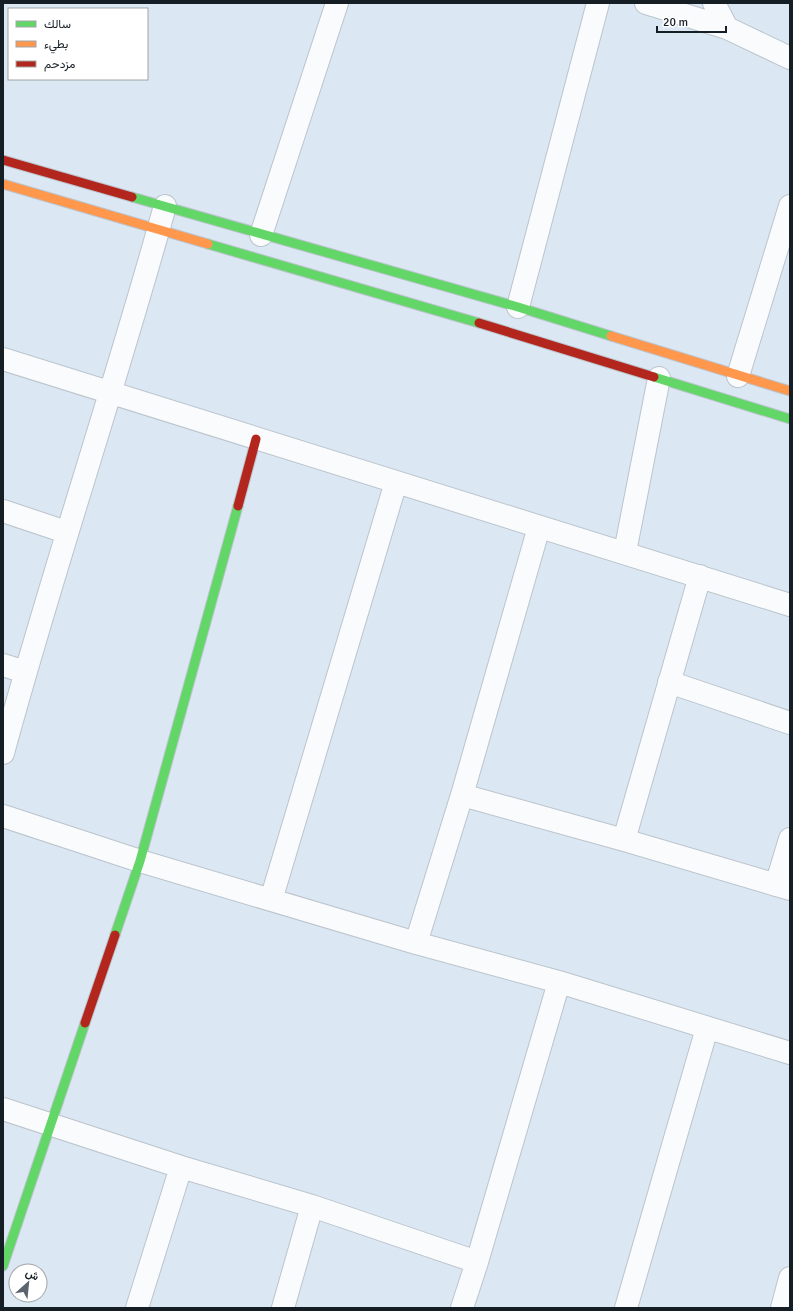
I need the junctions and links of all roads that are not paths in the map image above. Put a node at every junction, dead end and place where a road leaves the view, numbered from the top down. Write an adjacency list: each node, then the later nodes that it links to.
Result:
1 (337, 3): 12 (street)
2 (598, 3): 13 (street)
3 (646, 3): 5 (street)
4 (714, 3): 5 (street)
5 (727, 28): 6 (street)
6 (790, 58)
7 (3, 160): 9 (street)
8 (3, 184): 11 (street)
9 (166, 206): 11 (street); 12 (street)
10 (790, 206): 15 (street)
11 (159, 229): 16 (street); 18 (street)
12 (261, 235): 13 (street)
13 (518, 307): 15 (street)
14 (3, 359): 18 (street)
15 (738, 376): 17 (street)
16 (659, 378): 19 (street); 25 (street)
17 (790, 391)
18 (111, 392): 20 (street); 24 (street)
19 (790, 419)
20 (256, 439): 21 (street); 37 (street)
21 (396, 482): 23 (street); 39 (street)
22 (3, 511): 24 (street)
23 (539, 527): 25 (street); 33 (street)
24 (66, 532): 29 (street)
25 (625, 552): 26 (street)
26 (700, 576): 27 (street); 30 (street)
27 (790, 605)
28 (3, 666): 29 (street)
29 (25, 672): 32 (street)
30 (669, 682): 31 (street); 36 (street)
31 (790, 723)
32 (3, 753)
33 (462, 795): 36 (street); 40 (street)
34 (3, 816): 37 (street)
35 (790, 839): 38 (street)
36 (624, 840): 38 (street)
37 (140, 861): 39 (street); 45 (street)
38 (783, 887)
39 (272, 900): 40 (street)
40 (416, 943): 41 (street)
41 (559, 982): 42 (street); 48 (street)
42 (707, 1028): 43 (street); 54 (street)
43 (790, 1052)
44 (3, 1109): 45 (street)
45 (51, 1124): 46 (street); 49 (street)
46 (181, 1167): 47 (street); 51 (street)
47 (312, 1206): 48 (street); 52 (street)
48 (477, 1262): 53 (street)
49 (3, 1266)
50 (790, 1278): 55 (street)
51 (137, 1308)
52 (283, 1308)
53 (462, 1308)
54 (626, 1308)
55 (782, 1308)

